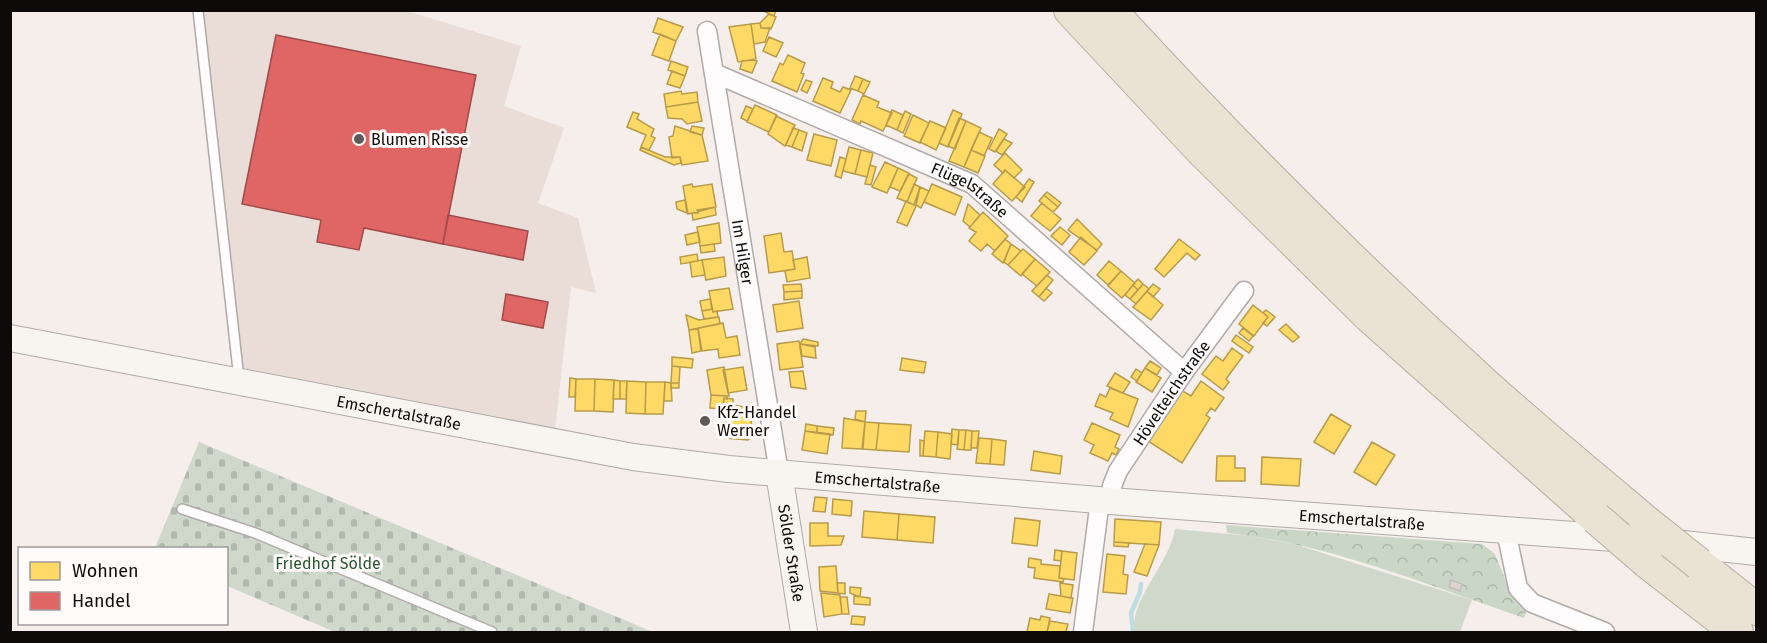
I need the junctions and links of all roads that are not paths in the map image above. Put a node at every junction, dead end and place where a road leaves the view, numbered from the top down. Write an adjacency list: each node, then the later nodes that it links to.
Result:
1 (198, 10): 9 (lane)
2 (1070, 10): 20 (highway, bridge)
3 (1110, 10): 15 (highway, bridge)
4 (707, 31): 5 (street, Im Hilger)
5 (714, 73): 8 (street, Flügelstraße); 10 (street, Im Hilger)
6 (1244, 291): 8 (street, Hövelteichstraße)
7 (10, 338): 9 (main road, Emschertalstraße)
8 (1184, 372): 11 (street, Hövelteichstraße)
9 (239, 381): 10 (main road, Emschertalstraße)
10 (779, 473): 11 (main road, Emschertalstraße); 17 (main road, Sölder Straße)
11 (1105, 501): 13 (main road, Emschertalstraße); 18 (street, Hövelteichstraße)
12 (182, 509): 16 (lane)
13 (1506, 531): 14 (main road, Emschertalstraße); 19 (street)
14 (1756, 552)
15 (1756, 609)
16 (492, 633)
17 (804, 633)
18 (1083, 633)
19 (1605, 633)
20 (1737, 633)

